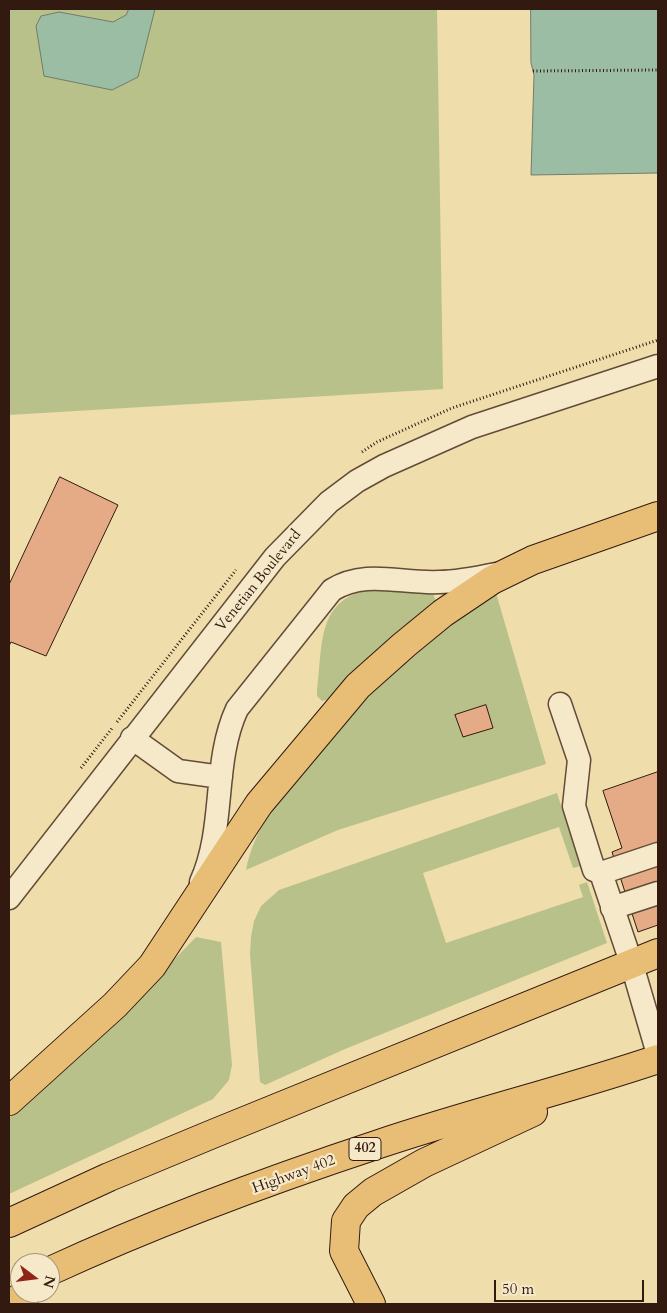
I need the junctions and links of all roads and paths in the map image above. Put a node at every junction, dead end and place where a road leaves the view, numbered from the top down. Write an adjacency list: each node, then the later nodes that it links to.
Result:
1 (658, 70): 2 (path)
2 (533, 71)
3 (658, 366): 7 (street, Venetian Boulevard)
4 (658, 516): 5 (highway)
5 (512, 571): 8 (street); 14 (highway)
6 (560, 704): 10 (street)
7 (132, 738): 8 (street); 12 (street, Venetian Boulevard)
8 (221, 777): 14 (street)
9 (658, 854): 10 (street)
10 (601, 873): 13 (street)
11 (658, 893): 13 (street)
12 (9, 898)
13 (612, 908): 16 (street)
14 (186, 914): 20 (highway)
15 (658, 954): 16 (highway)
16 (632, 965): 17 (street); 21 (highway)
17 (658, 1054)
18 (658, 1059): 19 (highway, Highway 402 / 402)
19 (583, 1084): 22 (highway, Highway 402 / 402); 25 (highway)
20 (9, 1101)
21 (9, 1223)
22 (78, 1258): 23 (highway, Highway 402 / 402); 24 (highway)
23 (60, 1266)
24 (60, 1270)
25 (371, 1304)

